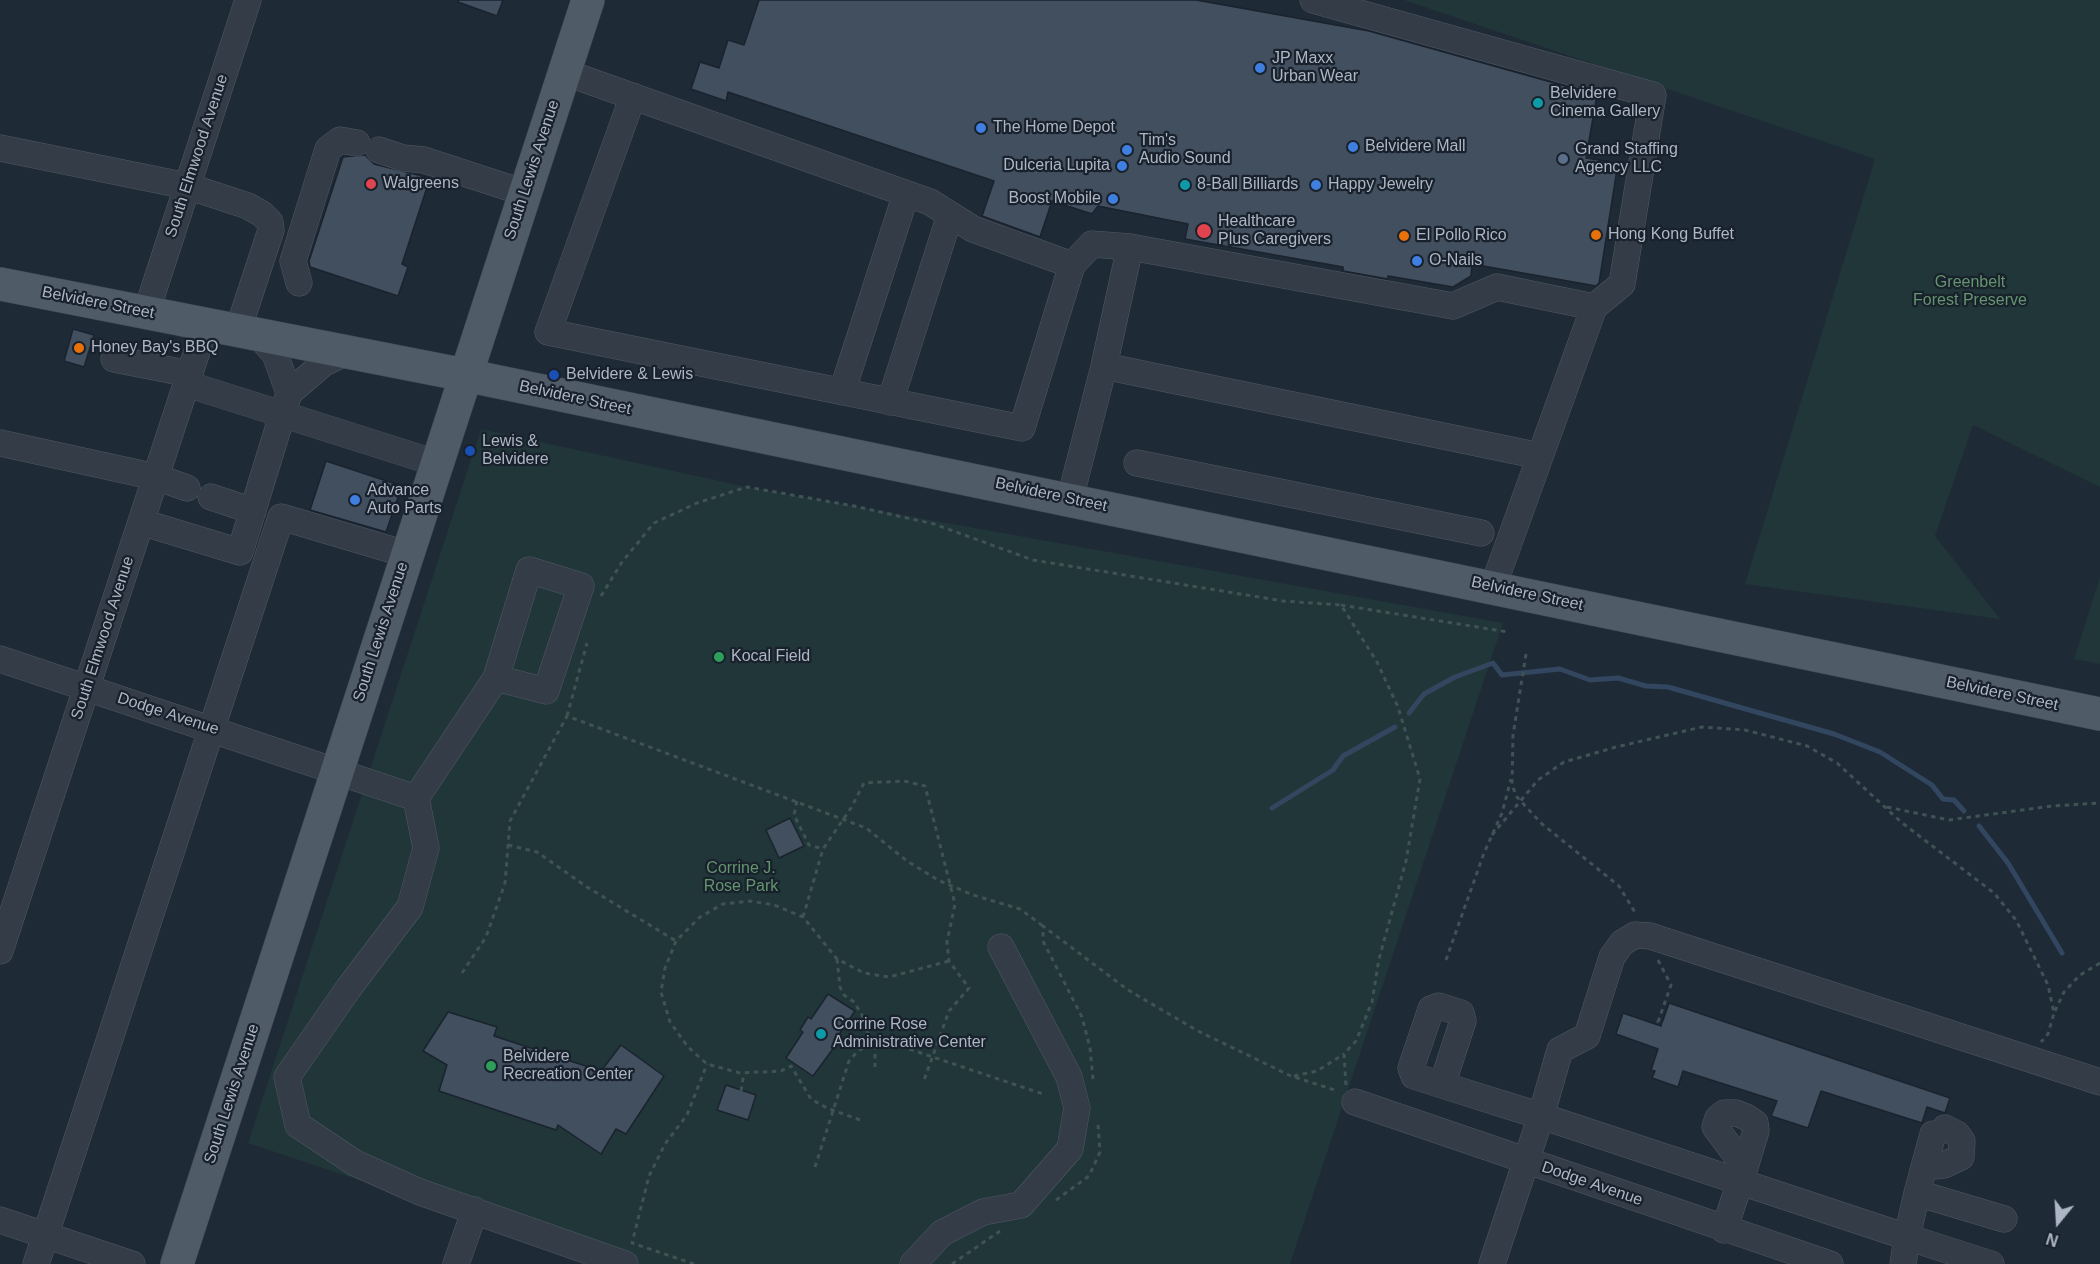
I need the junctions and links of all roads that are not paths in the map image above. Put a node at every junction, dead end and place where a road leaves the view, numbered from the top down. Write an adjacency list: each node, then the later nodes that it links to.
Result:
1 (248, 0): 7 (street, South Elmwood Avenue)
2 (588, 0): 4 (main road, South Lewis Avenue)
3 (1313, 0): 15 (street)
4 (564, 72): 5 (street); 8 (main road, South Lewis Avenue)
5 (633, 96): 9 (street); 24 (street)
6 (0, 148): 7 (street)
7 (187, 186): 16 (street, South Elmwood Avenue); 18 (street)
8 (525, 193): 13 (street); 22 (main road, South Lewis Avenue)
9 (906, 194): 10 (street); 24 (street)
10 (950, 215): 12 (street); 25 (street)
11 (1130, 247): 12 (street); 15 (street); 21 (street)
12 (1072, 265): 25 (street)
13 (299, 283)
14 (0, 284): 16 (main road, Belvidere Street)
15 (1594, 307): 28 (street)
16 (146, 313): 17 (main road, Belvidere Street)
17 (206, 324): 18 (main road, Belvidere Street); 23 (street, South Elmwood Avenue)
18 (248, 332): 19 (main road, Belvidere Street); 26 (street)
19 (347, 352): 22 (main road, Belvidere Street); 26 (street)
20 (114, 359): 23 (street)
21 (1104, 366): 28 (street); 34 (street)
22 (465, 375): 29 (main road, South Lewis Avenue); 34 (main road, Belvidere Street)
23 (188, 379): 26 (street); 31 (street, South Elmwood Avenue)
24 (842, 392): 25 (street)
25 (890, 402)
26 (286, 404): 29 (street); 35 (street)
27 (0, 444): 31 (street)
28 (1540, 456): 39 (street)
29 (436, 463): 38 (main road, South Lewis Avenue)
30 (1137, 463): 37 (street)
31 (156, 477): 32 (street); 36 (street, South Elmwood Avenue)
32 (187, 488)
33 (211, 496): 35 (street)
34 (1070, 499): 39 (main road, Belvidere Street)
35 (250, 520): 36 (street)
36 (141, 522): 42 (street, South Elmwood Avenue)
37 (1481, 532)
38 (406, 554): 44 (street); 45 (main road, South Lewis Avenue)
39 (1493, 587): 43 (main road, Belvidere Street)
40 (0, 659): 42 (street, Dodge Avenue)
41 (495, 678): 41 (street); 46 (street)
42 (87, 687): 44 (street, Dodge Avenue); 47 (street, South Elmwood Avenue)
43 (2100, 714)
44 (212, 729): 45 (street, Dodge Avenue); 61 (street)
45 (336, 770): 46 (street, Dodge Avenue); 65 (main road, South Lewis Avenue)
46 (416, 798): 57 (street)
47 (1, 943)
48 (1001, 947): 68 (street)
49 (2100, 1082): 52 (street)
50 (1442, 1085): 52 (street)
51 (1355, 1102): 53 (street, Dodge Avenue)
52 (1541, 1116): 53 (street); 55 (street)
53 (1527, 1161): 60 (street, Dodge Avenue); 69 (street)
54 (1924, 1167): 54 (street); 56 (street)
55 (1742, 1174): 60 (street); 62 (street)
56 (1917, 1193): 58 (street); 62 (street)
57 (475, 1210): 66 (street); 67 (street)
58 (2004, 1219)
59 (0, 1220): 61 (street)
60 (1724, 1230): 70 (street, Dodge Avenue)
61 (46, 1235): 63 (street); 64 (street)
62 (1907, 1237): 71 (street); 72 (street)
63 (36, 1264)
64 (132, 1264)
65 (177, 1264)
66 (456, 1264)
67 (625, 1264)
68 (913, 1264)
69 (1492, 1264)
70 (1830, 1264)
71 (1903, 1264)
72 (1991, 1264)

